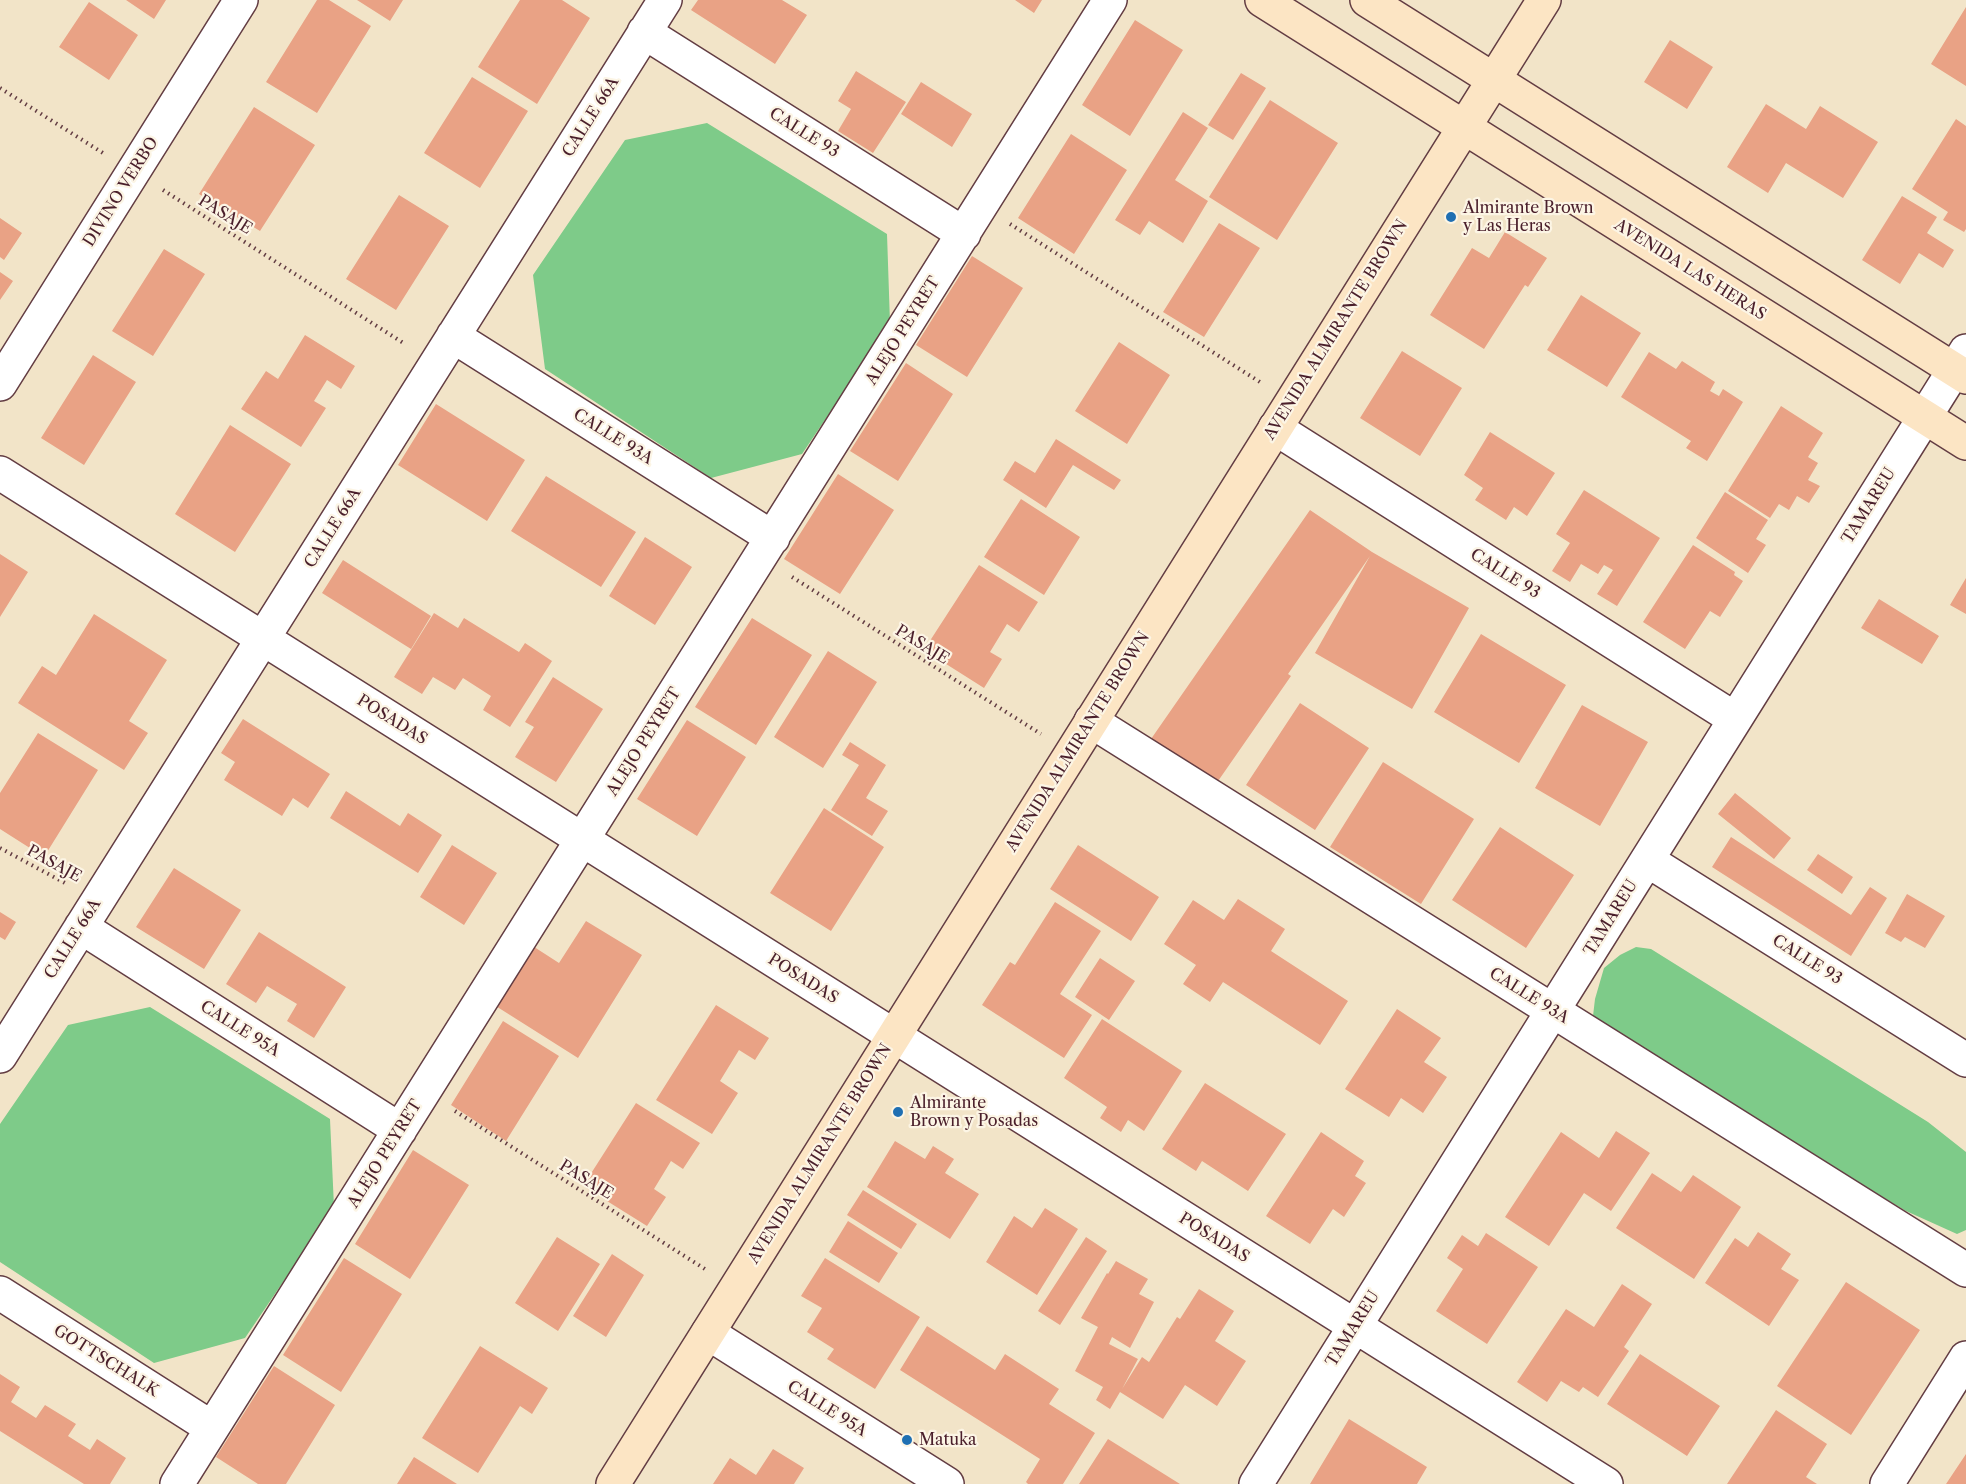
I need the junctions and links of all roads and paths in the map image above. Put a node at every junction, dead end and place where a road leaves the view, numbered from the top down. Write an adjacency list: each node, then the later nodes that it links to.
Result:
1 (241, 0): 11 (street, DIVINO VERBO)
2 (665, 0): 7 (street, CALLE 66A)
3 (1110, 0): 12 (street, ALEJO PEYRET)
4 (1262, 0): 10 (main road, AVENIDA LAS HERAS)
5 (1367, 0): 8 (main road)
6 (1544, 0): 8 (main road, AVENIDA ALMIRANTE BROWN)
7 (644, 32): 13 (street, CALLE 93); 14 (street, CALLE 66A)
8 (1494, 80): 10 (main road, AVENIDA ALMIRANTE BROWN); 15 (main road)
9 (0, 88): 11 (path, PASAJE)
10 (1464, 127): 17 (main road, AVENIDA ALMIRANTE BROWN); 18 (main road, AVENIDA LAS HERAS)
11 (133, 172): 14 (path, PASAJE); 16 (street, DIVINO VERBO)
12 (982, 206): 13 (street, ALEJO PEYRET); 17 (path)
13 (964, 234): 21 (street, ALEJO PEYRET)
14 (445, 350): 21 (street, CALLE 93A); 22 (street, CALLE 66A)
15 (1962, 366): 18 (street, TAMAREU)
16 (0, 384)
17 (1283, 415): 23 (street, CALLE 93); 24 (main road, AVENIDA ALMIRANTE BROWN)
18 (1924, 417): 19 (main road, AVENIDA LAS HERAS); 23 (street, TAMAREU)
19 (1966, 443)
20 (0, 473): 22 (street, POSADAS)
21 (767, 548): 25 (path, PASAJE); 26 (street, ALEJO PEYRET)
22 (263, 639): 26 (street, POSADAS); 29 (street, CALLE 66A)
23 (1735, 719): 28 (street, TAMAREU)
24 (1091, 721): 25 (main road, AVENIDA ALMIRANTE BROWN); 30 (street, CALLE 93A)
25 (1071, 753): 31 (main road, AVENIDA ALMIRANTE BROWN)
26 (583, 840): 31 (street, POSADAS); 34 (street, ALEJO PEYRET)
27 (0, 848): 29 (path, PASAJE)
28 (1647, 860): 30 (street, TAMAREU); 33 (street, CALLE 93)
29 (89, 914): 32 (street, CALLE 66A); 35 (street, CALLE 95A)
30 (1553, 1011): 36 (street, CALLE 93A); 39 (street, TAMAREU)
31 (894, 1036): 37 (main road, AVENIDA ALMIRANTE BROWN); 39 (street, POSADAS)
32 (0, 1056)
33 (1966, 1060)
34 (424, 1092): 35 (street, ALEJO PEYRET); 37 (path, PASAJE)
35 (400, 1130): 42 (street, ALEJO PEYRET)
36 (1966, 1270)
37 (736, 1288): 40 (main road, AVENIDA ALMIRANTE BROWN)
38 (0, 1293): 42 (street, GOTTSCHALK)
39 (1355, 1326): 46 (street, TAMAREU); 47 (street, POSADAS)
40 (708, 1333): 44 (main road, AVENIDA ALMIRANTE BROWN); 45 (street, CALLE 95A)
41 (1966, 1358): 48 (street)
42 (212, 1428): 43 (street, ALEJO PEYRET)
43 (177, 1484)
44 (613, 1484)
45 (947, 1484)
46 (1256, 1484)
47 (1606, 1484)
48 (1887, 1484)

